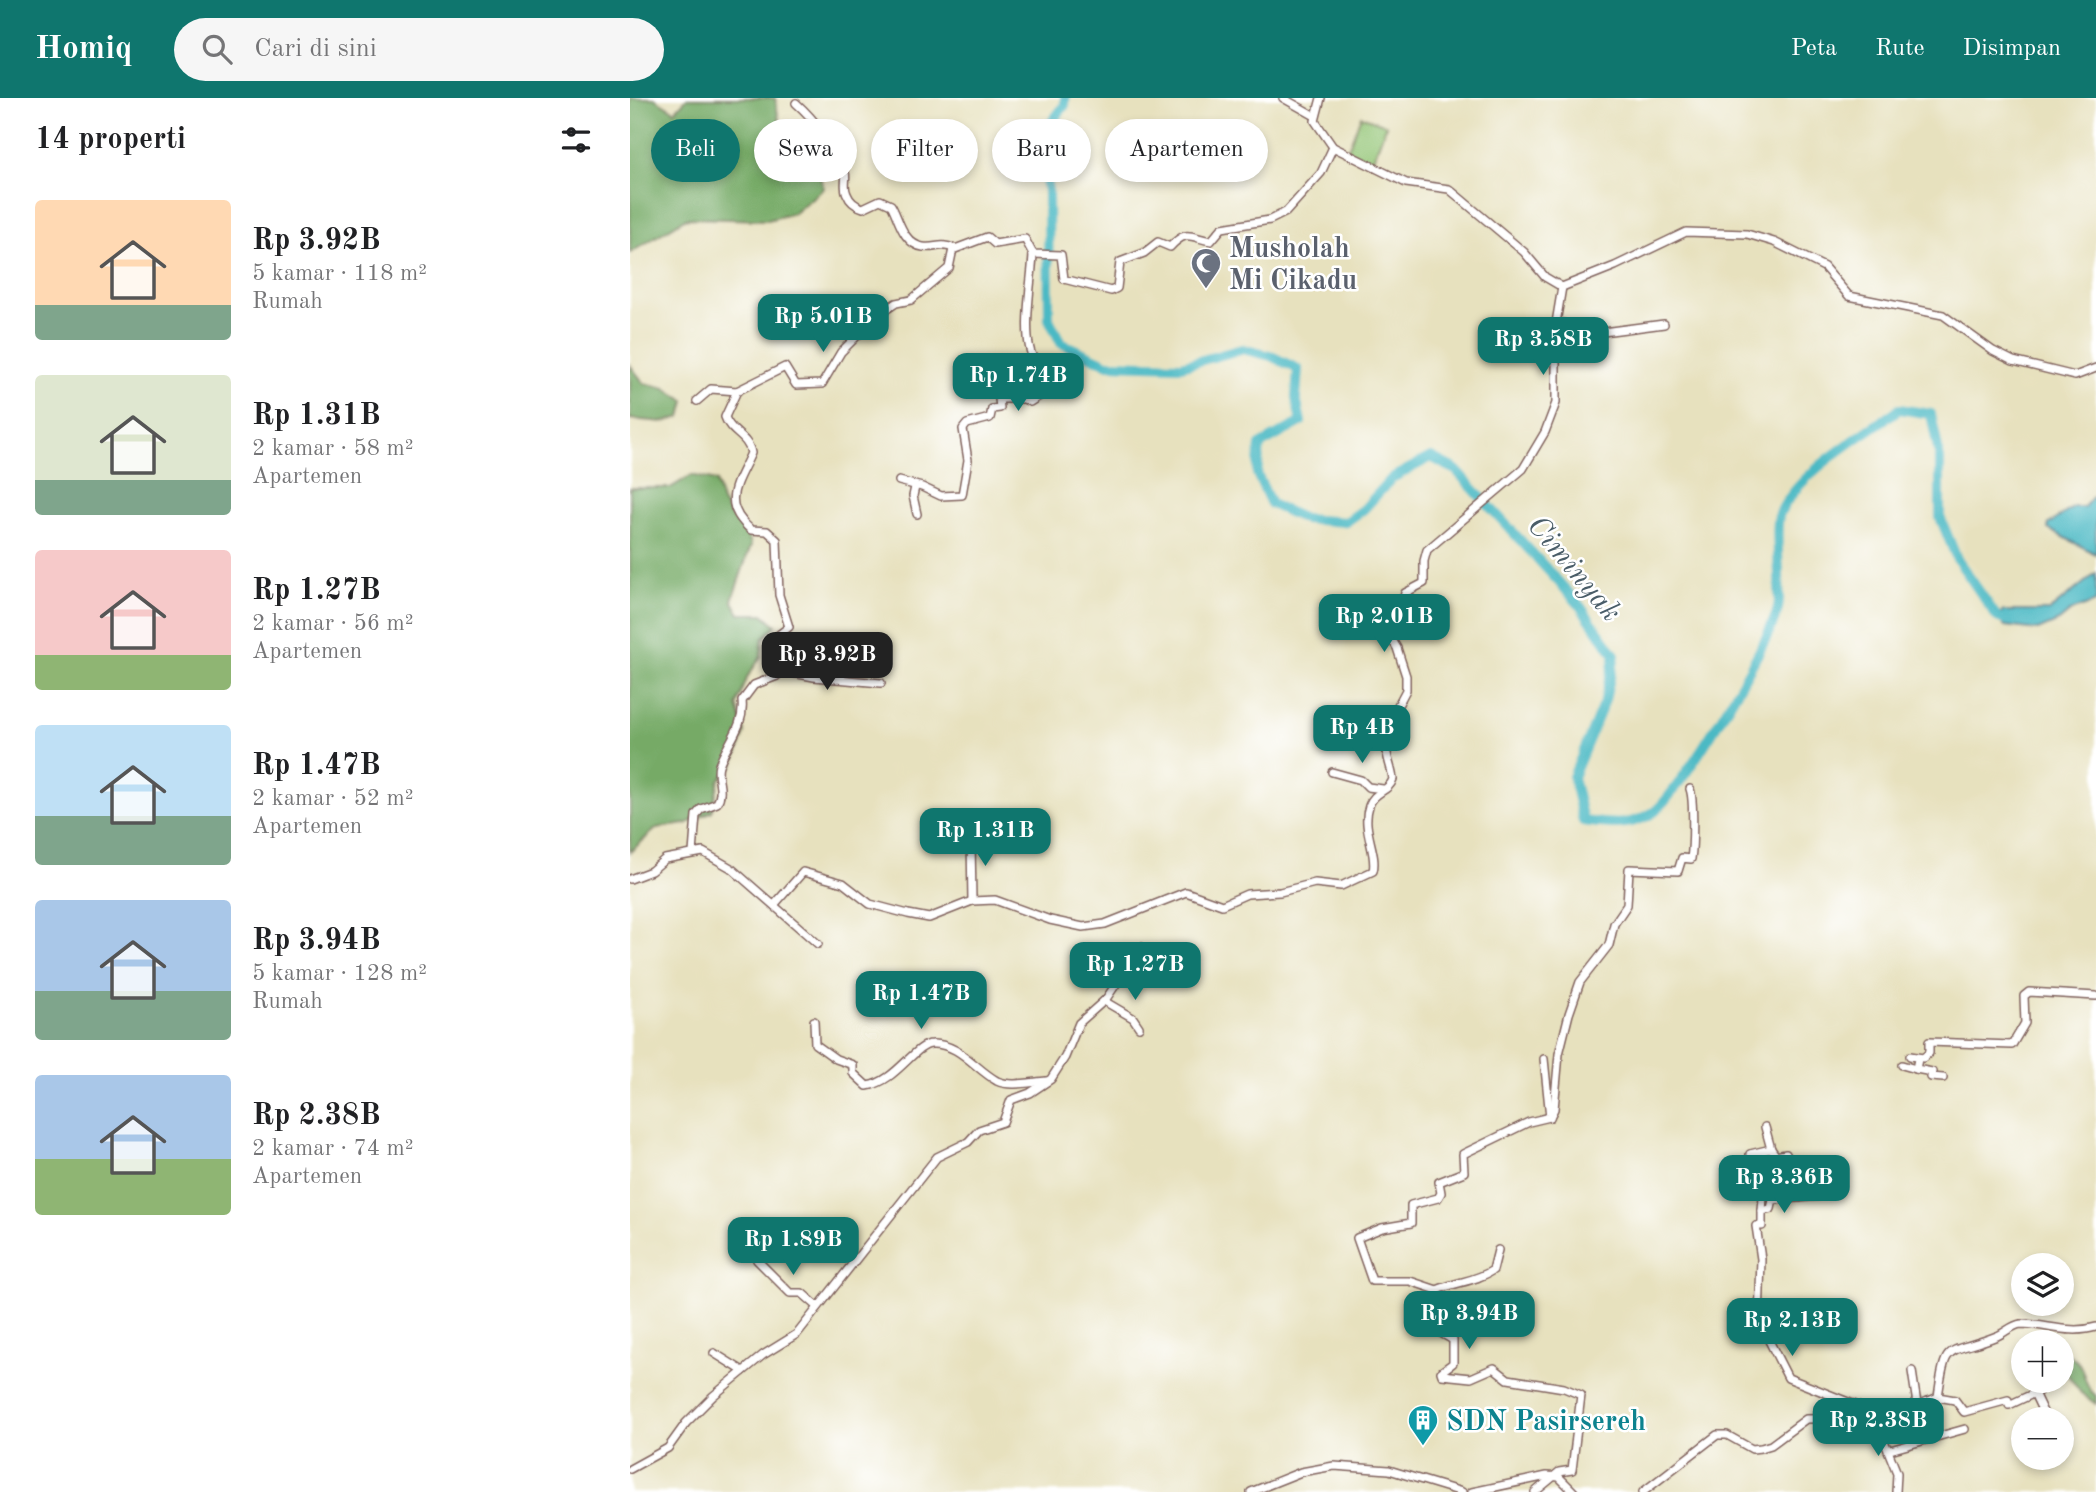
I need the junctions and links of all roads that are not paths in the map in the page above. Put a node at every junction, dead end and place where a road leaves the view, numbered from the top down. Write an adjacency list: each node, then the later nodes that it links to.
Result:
1 (1283, 98): 4 (street)
2 (1321, 98): 4 (street)
3 (796, 103): 6 (street)
4 (1315, 116): 5 (street)
5 (1333, 147): 7 (street); 8 (street)
6 (953, 249): 7 (street); 12 (street)
7 (1033, 254): 15 (street)
8 (1562, 287): 9 (street); 11 (street)
9 (1556, 322): 10 (street); 20 (street)
10 (1664, 324)
11 (2096, 368)
12 (737, 391): 13 (street); 17 (street)
13 (697, 401)
14 (899, 481): 15 (street)
15 (915, 487): 16 (street)
16 (918, 514)
17 (778, 670): 18 (street); 23 (street)
18 (881, 683)
19 (1332, 772): 20 (street)
20 (1383, 789): 25 (street)
21 (1690, 789): 38 (street)
22 (971, 840): 25 (street)
23 (693, 853): 24 (street); 26 (street)
24 (630, 879)
25 (972, 901): 26 (street)
26 (775, 904): 27 (street)
27 (818, 944)
28 (1140, 947): 30 (street)
29 (2096, 996): 35 (street)
30 (1107, 998): 32 (street); 37 (street)
31 (814, 1021): 37 (street)
32 (1139, 1027)
33 (1544, 1059): 38 (street)
34 (1902, 1065): 35 (street)
35 (1916, 1069): 36 (street)
36 (1943, 1078)
37 (1046, 1081): 51 (street)
38 (1550, 1117): 50 (street)
39 (1765, 1127): 40 (street)
40 (1771, 1149): 41 (street); 47 (street)
41 (1777, 1156): 42 (street); 46 (street)
42 (1797, 1170): 43 (street); 45 (street)
43 (1839, 1177)
44 (1821, 1196): 45 (street)
45 (1799, 1198): 46 (street)
46 (1784, 1199): 47 (street)
47 (1762, 1211): 60 (street)
48 (1497, 1250): 50 (street)
49 (757, 1260): 51 (street)
50 (1437, 1290): 64 (street)
51 (817, 1306): 54 (street)
52 (2096, 1327): 56 (street)
53 (714, 1353): 54 (street)
54 (743, 1371): 63 (street)
55 (1912, 1371): 57 (street)
56 (1938, 1397): 57 (street); 58 (street)
57 (1917, 1404): 59 (street)
58 (2041, 1407)
59 (1875, 1418): 60 (street); 62 (street)
60 (1859, 1419): 70 (street)
61 (1965, 1429): 62 (street)
62 (1890, 1450): 71 (street)
63 (630, 1469)
64 (1553, 1476): 67 (street); 68 (street); 69 (street)
65 (1251, 1492): 66 (street)
66 (1462, 1492)
67 (1472, 1492)
68 (1535, 1492)
69 (1574, 1492)
70 (1643, 1492)
71 (1896, 1492)

